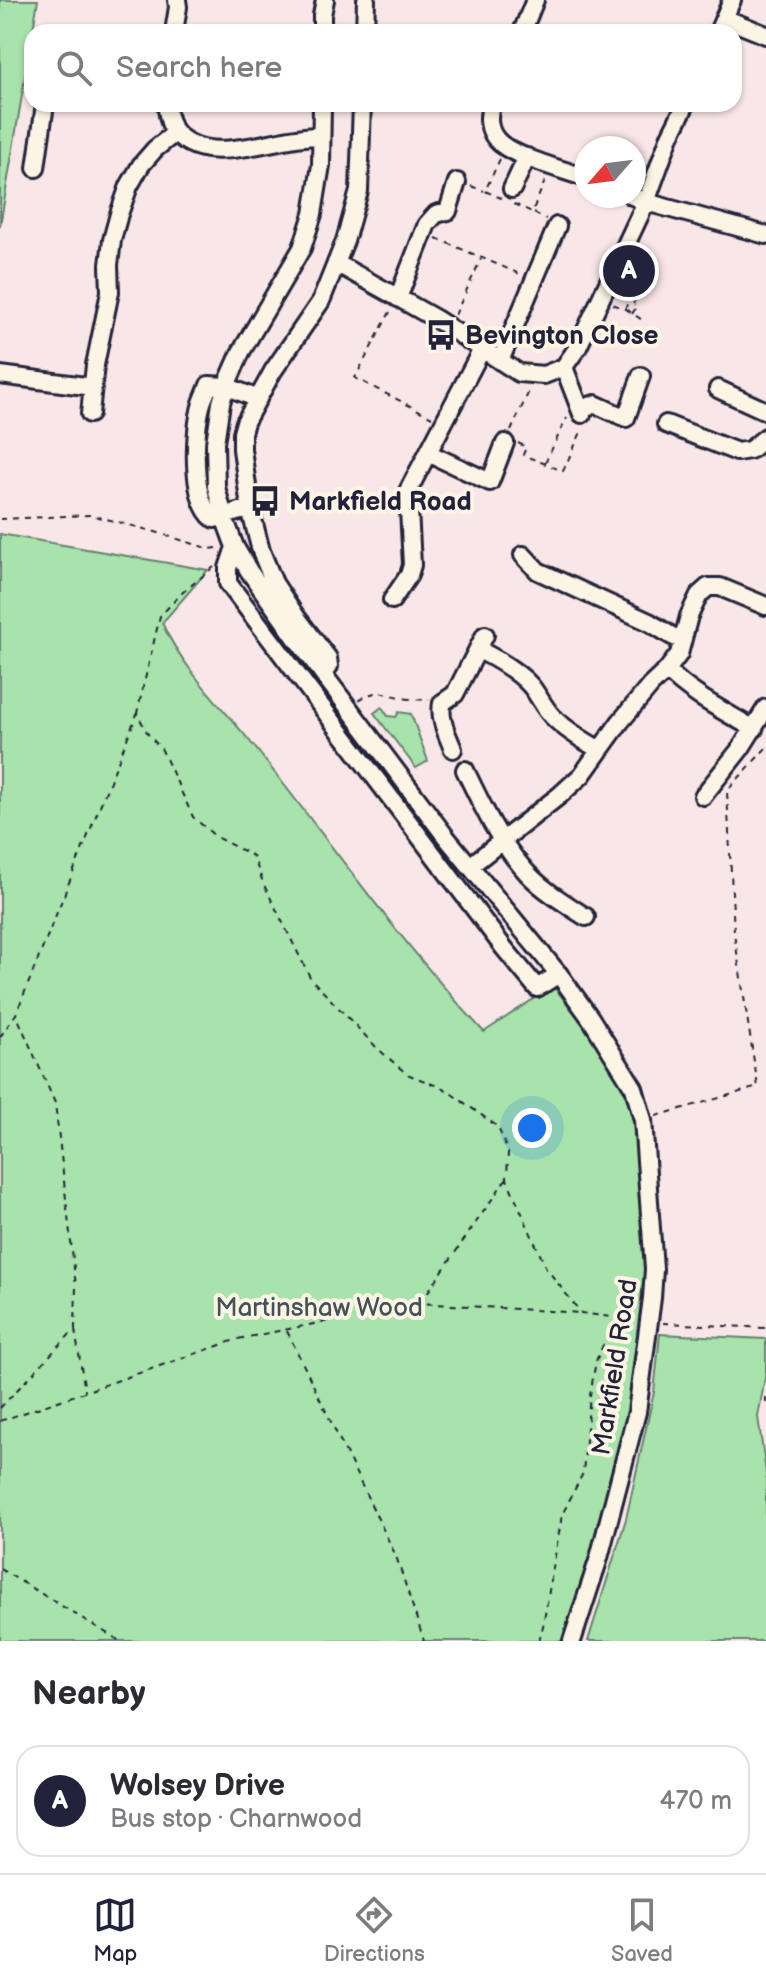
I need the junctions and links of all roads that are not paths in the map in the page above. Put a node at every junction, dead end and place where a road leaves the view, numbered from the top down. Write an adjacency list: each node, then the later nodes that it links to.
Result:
1 (177, 0): 6 (street)
2 (325, 0): 7 (street)
3 (366, 0): 8 (street)
4 (535, 0): 9 (street)
5 (732, 0): 10 (street)
6 (175, 24)
7 (322, 24)
8 (365, 24)
9 (525, 24)
10 (721, 24)
11 (742, 30): 12 (street)
12 (766, 35)
13 (44, 112): 22 (street)
14 (167, 112): 19 (street)
15 (322, 112): 20 (street, Markfield Road)
16 (362, 112): 31 (street, Markfield Road)
17 (488, 112): 21 (street)
18 (682, 112): 25 (street)
19 (175, 133): 20 (street); 39 (street)
20 (320, 136): 38 (street, Markfield Road)
21 (527, 157): 23 (street); 26 (street)
22 (36, 168)
23 (574, 174)
24 (457, 182): 32 (street)
25 (646, 185)
26 (513, 189)
27 (646, 201): 30 (street)
28 (636, 208): 35 (street)
29 (557, 226): 34 (street)
30 (766, 235)
31 (336, 263): 32 (street); 41 (street, Markfield Road)
32 (398, 298): 33 (street)
33 (482, 349): 34 (street); 47 (street)
34 (500, 361): 35 (street)
35 (564, 367): 37 (street)
36 (0, 375): 39 (street)
37 (641, 376)
38 (226, 386): 41 (street); 49 (street, Markfield Road)
39 (93, 387): 43 (street)
40 (718, 389): 42 (street)
41 (258, 399): 48 (street, Markfield Road)
42 (766, 411)
43 (90, 414)
44 (666, 424): 45 (street)
45 (766, 437)
46 (506, 441): 47 (street)
47 (428, 453): 52 (street)
48 (250, 508): 49 (street); 56 (street, Markfield Road)
49 (224, 517): 50 (street, Markfield Road)
50 (235, 547): 56 (street, Markfield Road); 66 (street, Markfield Road)
51 (523, 555): 54 (street)
52 (392, 600)
53 (766, 606): 54 (street)
54 (682, 640): 55 (street)
55 (667, 670): 58 (street); 60 (street)
56 (323, 672): 64 (street, Markfield Road)
57 (766, 708): 58 (street)
58 (754, 729): 62 (street)
59 (453, 749): 60 (street)
60 (600, 750): 63 (street)
61 (465, 770): 63 (street)
62 (703, 796)
63 (503, 840): 64 (street); 65 (street)
64 (470, 866): 66 (street, Markfield Road)
65 (586, 917)
66 (559, 974): 67 (street, Markfield Road)
67 (572, 1641)

